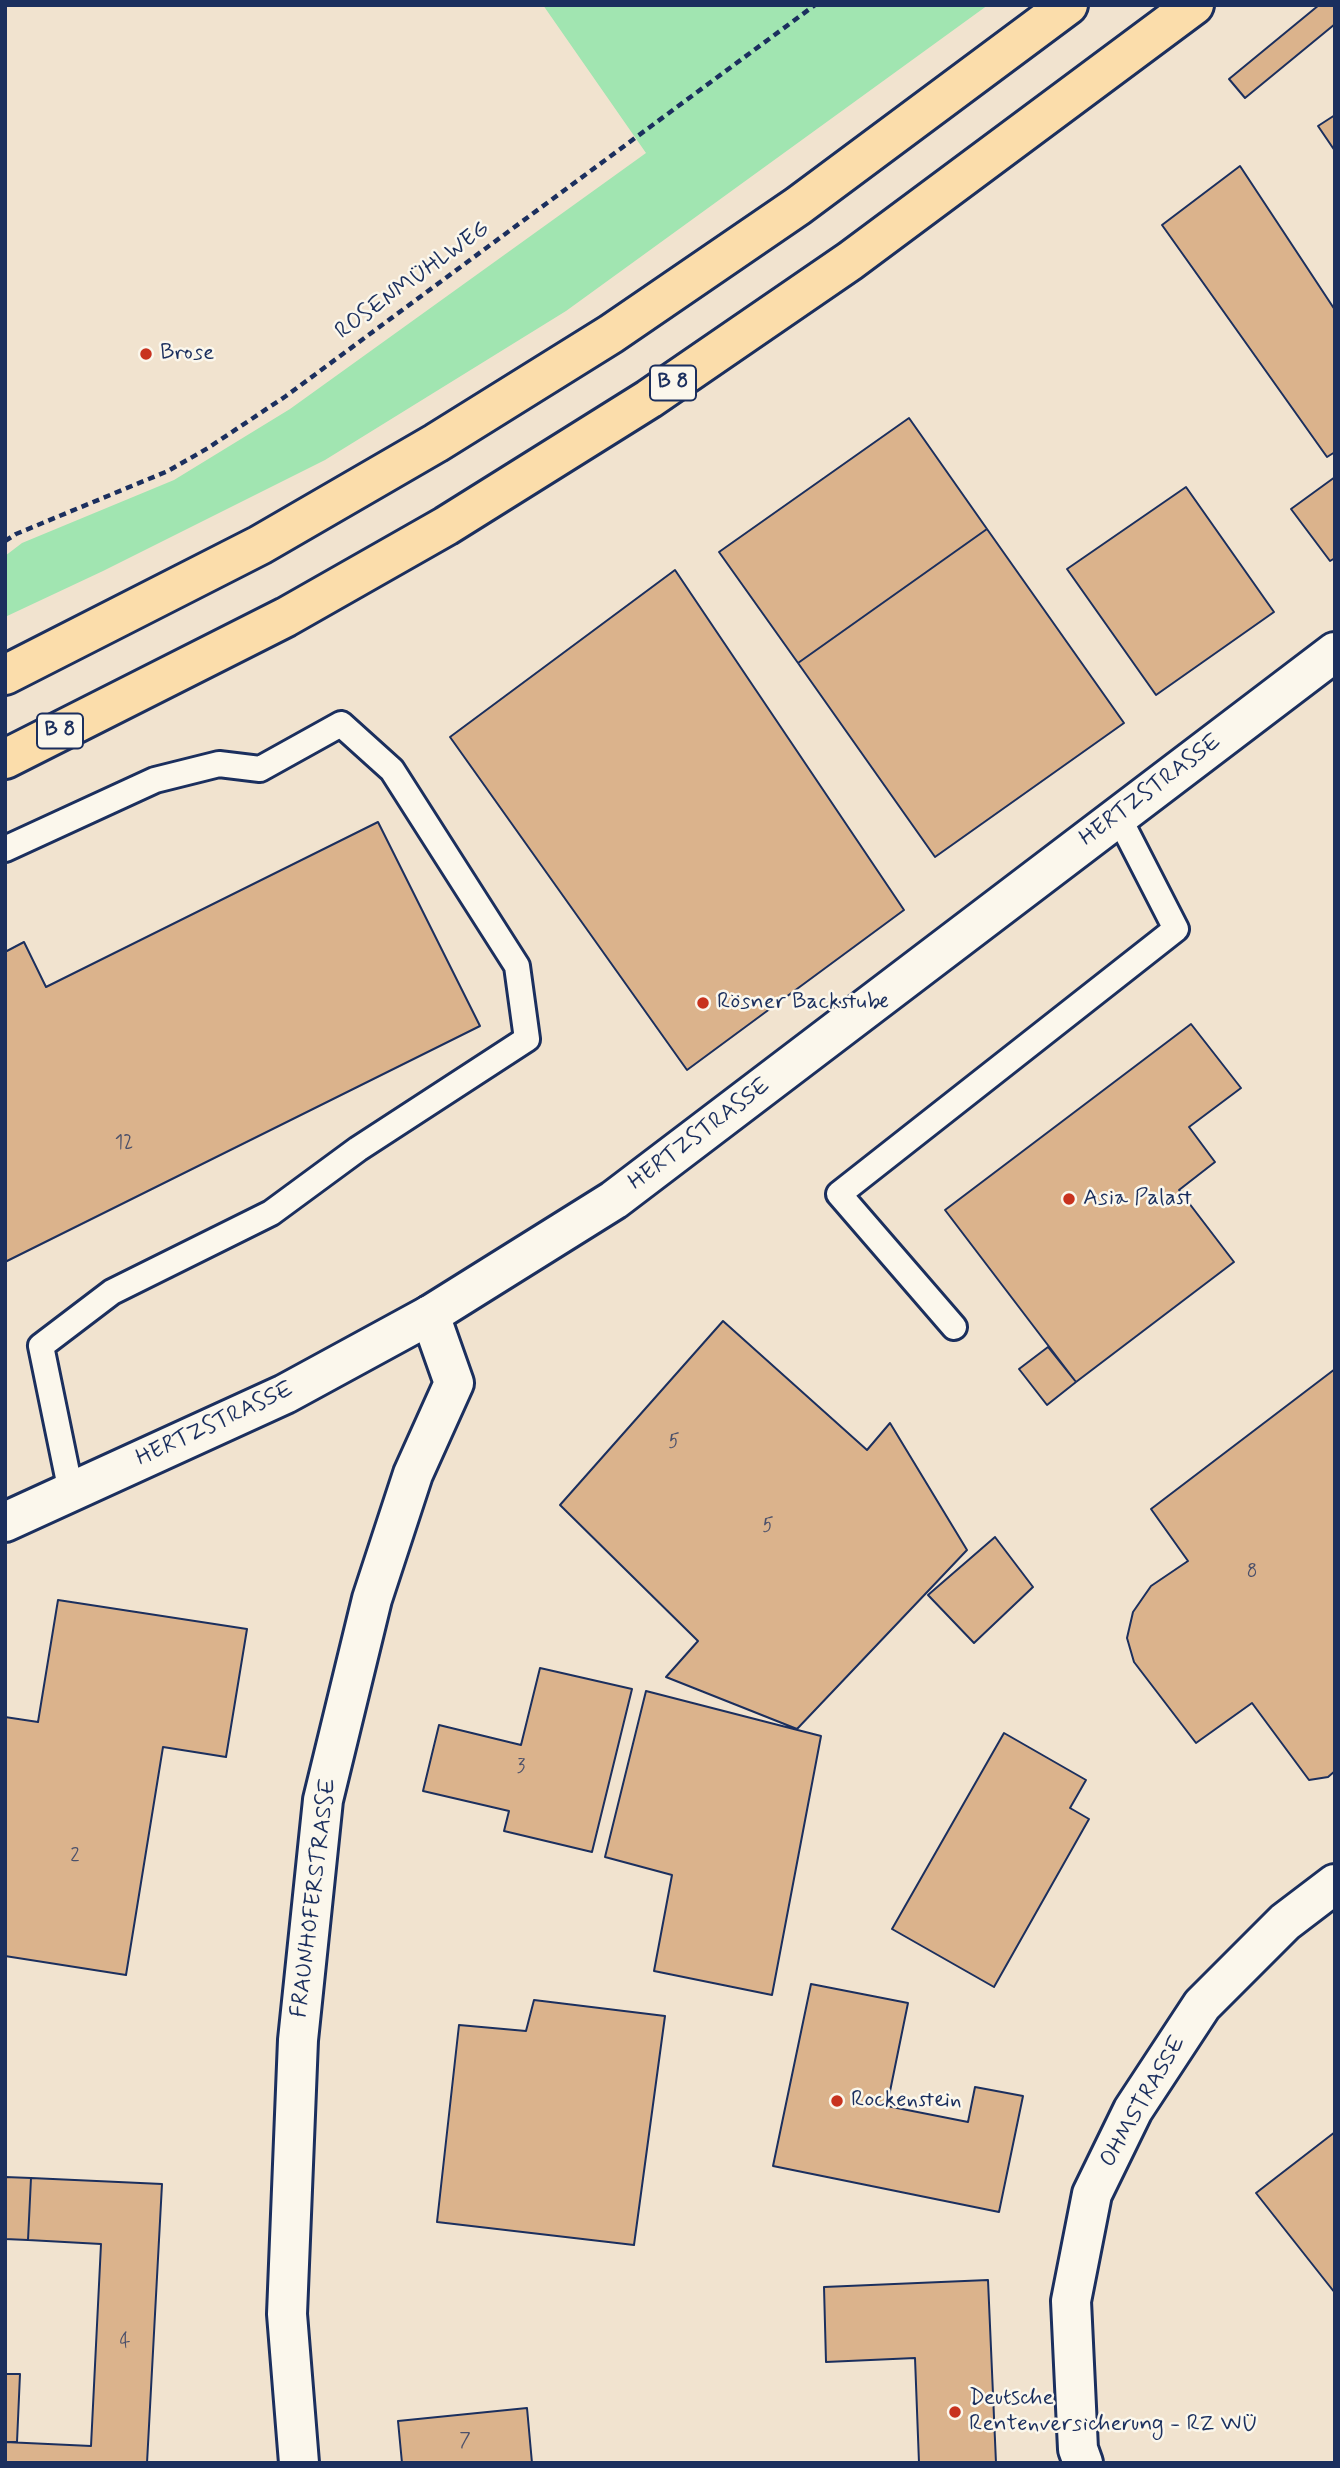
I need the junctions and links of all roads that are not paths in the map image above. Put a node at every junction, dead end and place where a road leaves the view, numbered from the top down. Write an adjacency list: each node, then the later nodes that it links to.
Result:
1 (1068, 5): 4 (highway)
2 (1194, 5): 5 (highway, B 8)
3 (1335, 652): 6 (street, HERTZSTRASSE)
4 (5, 675)
5 (5, 760)
6 (1118, 816): 8 (street, HERTZSTRASSE); 9 (lane)
7 (5, 849): 10 (lane)
8 (430, 1315): 10 (street, HERTZSTRASSE); 13 (street, FRAUNHOFERSTRASSE)
9 (954, 1327)
10 (71, 1492): 11 (street, HERTZSTRASSE)
11 (5, 1522)
12 (1335, 1884): 14 (street, OHMSTRASSE)
13 (299, 2463)
14 (1083, 2463)

